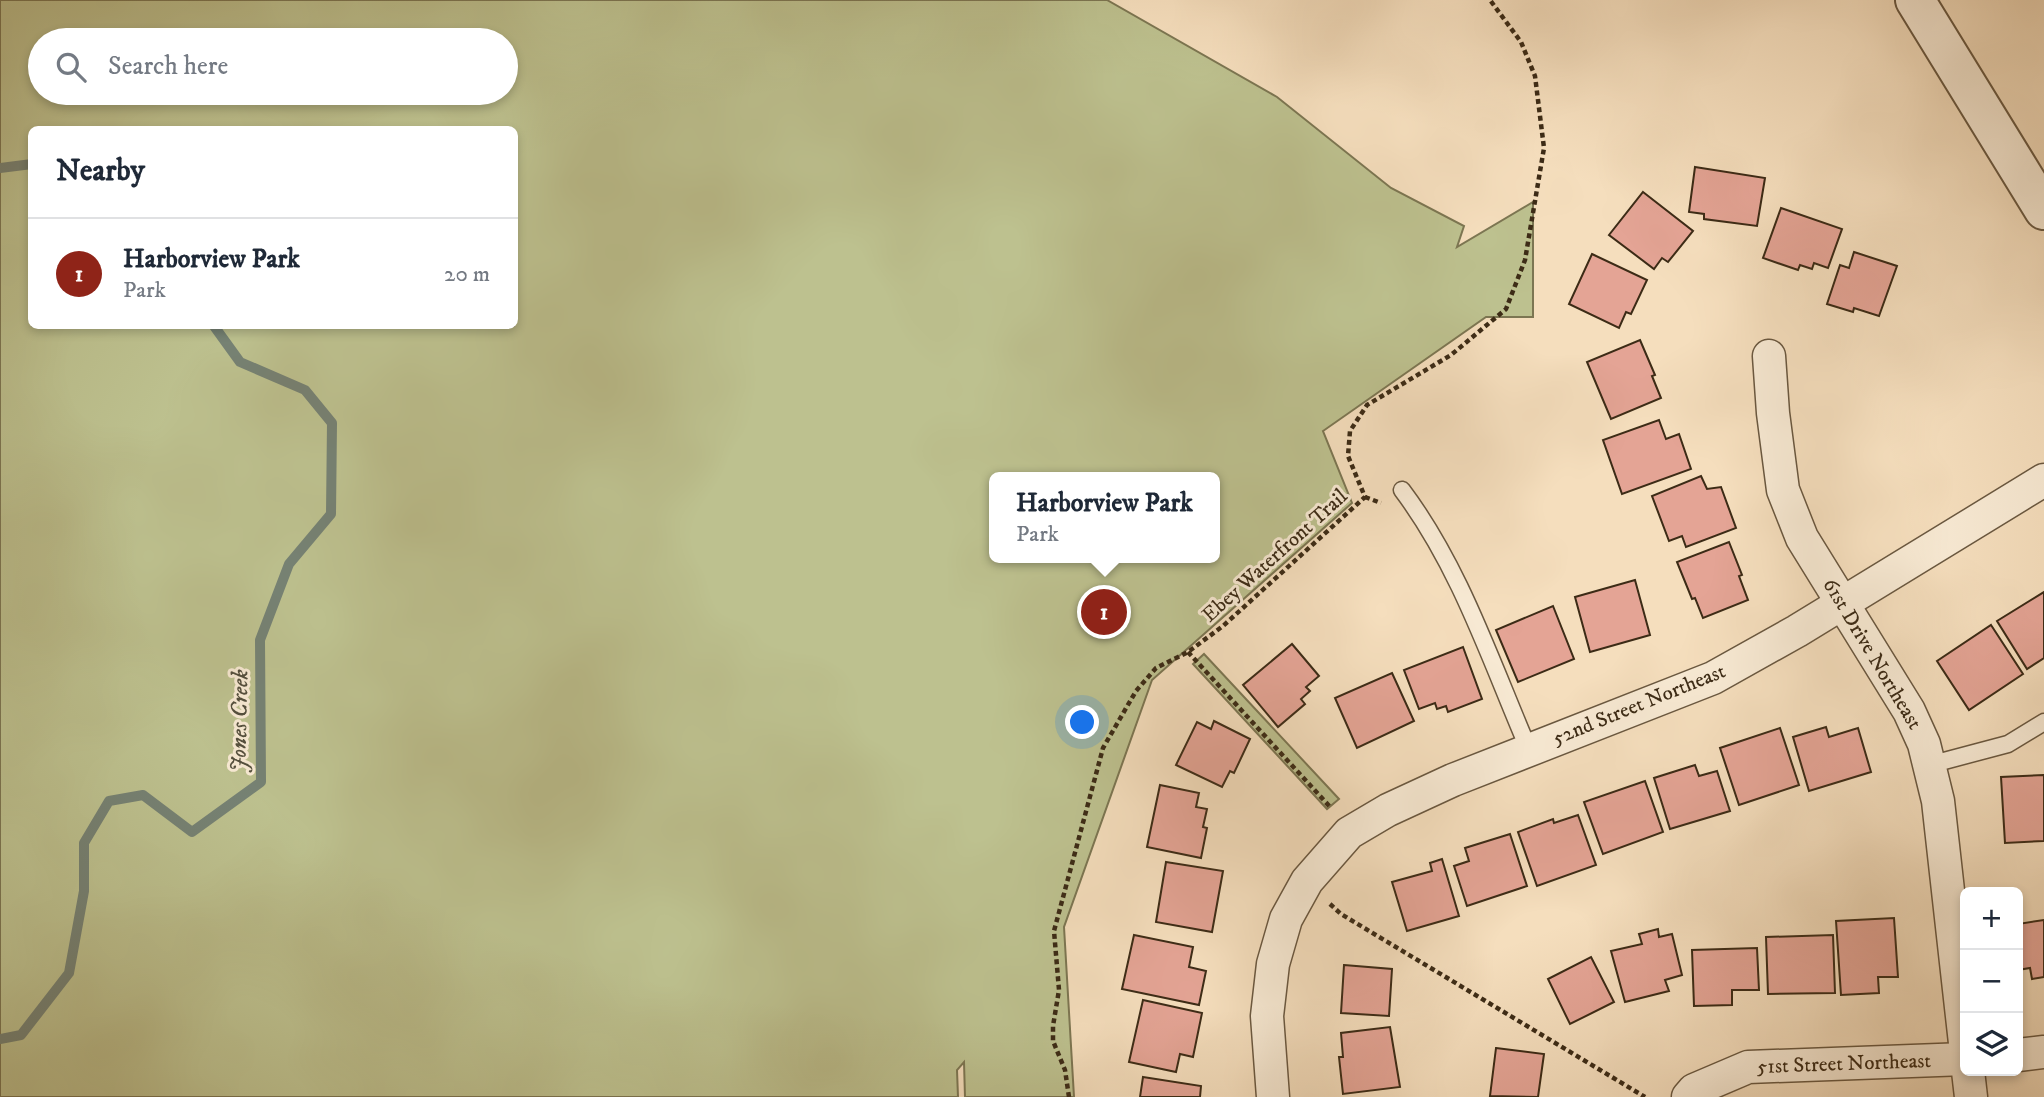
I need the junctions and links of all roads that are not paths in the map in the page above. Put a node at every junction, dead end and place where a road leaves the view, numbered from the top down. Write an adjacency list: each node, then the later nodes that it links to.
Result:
1 (1915, 0): 2 (street)
2 (2044, 210)
3 (1769, 356): 6 (street, 61st Drive Northeast)
4 (2044, 480): 6 (street, 52nd Street Northeast)
5 (1402, 489): 8 (lane)
6 (1842, 603): 8 (street, 52nd Street Northeast); 9 (street, 61st Drive Northeast)
7 (2044, 722): 9 (lane)
8 (1529, 750): 15 (street, 52nd Street Northeast)
9 (1929, 765): 10 (street, 61st Drive Northeast)
10 (1962, 1013)
11 (2044, 1052): 12 (street)
12 (2023, 1054)
13 (1960, 1059): 16 (street, 51st Street Northeast)
14 (1969, 1076): 17 (street)
15 (1273, 1097)
16 (1688, 1097)
17 (1972, 1097)

